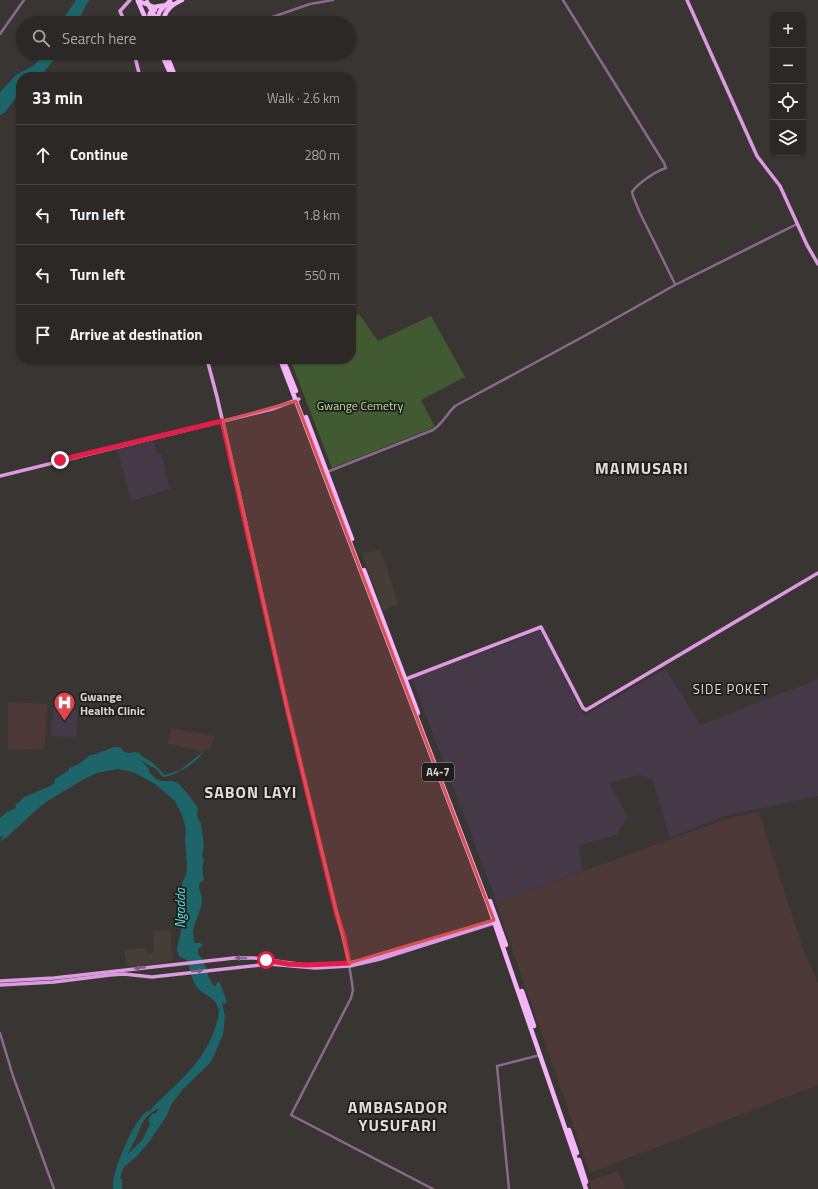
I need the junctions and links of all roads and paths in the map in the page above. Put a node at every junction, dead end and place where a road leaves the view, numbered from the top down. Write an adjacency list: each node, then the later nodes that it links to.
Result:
1 (24, 0): 19 (street)
2 (130, 0): 11 (main road)
3 (162, 0): 10 (highway)
4 (333, 0): 18 (street)
5 (563, 0): 28 (street)
6 (687, 0): 26 (main road)
7 (137, 1): 10 (highway); 12 (highway)
8 (146, 1): 14 (highway, bridge)
9 (175, 1): 10 (highway); 15 (highway, bridge); 17 (highway)
10 (163, 7)
11 (122, 16)
12 (144, 16)
13 (149, 16): 16 (highway)
14 (154, 16)
15 (158, 16)
16 (162, 16)
17 (165, 16)
18 (276, 16)
19 (0, 34)
20 (136, 60): 23 (main road)
21 (164, 60): 24 (highway)
22 (171, 60): 25 (highway)
23 (139, 72)
24 (170, 72)
25 (173, 72)
26 (797, 224): 27 (main road); 28 (street)
27 (818, 264)
28 (676, 285): 34 (street)
29 (208, 364): 33 (main road)
30 (282, 364): 32 (highway, A4-7)
31 (285, 364): 32 (highway, A4-7)
32 (297, 400): 33 (main road); 34 (highway, A4-7); 38 (highway, A4-7)
33 (222, 421): 35 (main road); 39 (main road)
34 (327, 472): 37 (highway, A4-7)
35 (0, 476)
36 (818, 574): 37 (main road)
37 (406, 679): 38 (highway, A4-7)
38 (496, 921): 39 (main road); 43 (highway, A4-7); 47 (highway, A4-7)
39 (350, 965): 40 (main road, one-way to 40); 41 (main road, one-way to 39); 45 (street)
40 (0, 981)
41 (0, 985)
42 (0, 1033): 44 (street)
43 (540, 1055): 46 (street); 47 (highway, A4-7)
44 (54, 1189)
45 (433, 1189)
46 (509, 1189)
47 (587, 1189)

